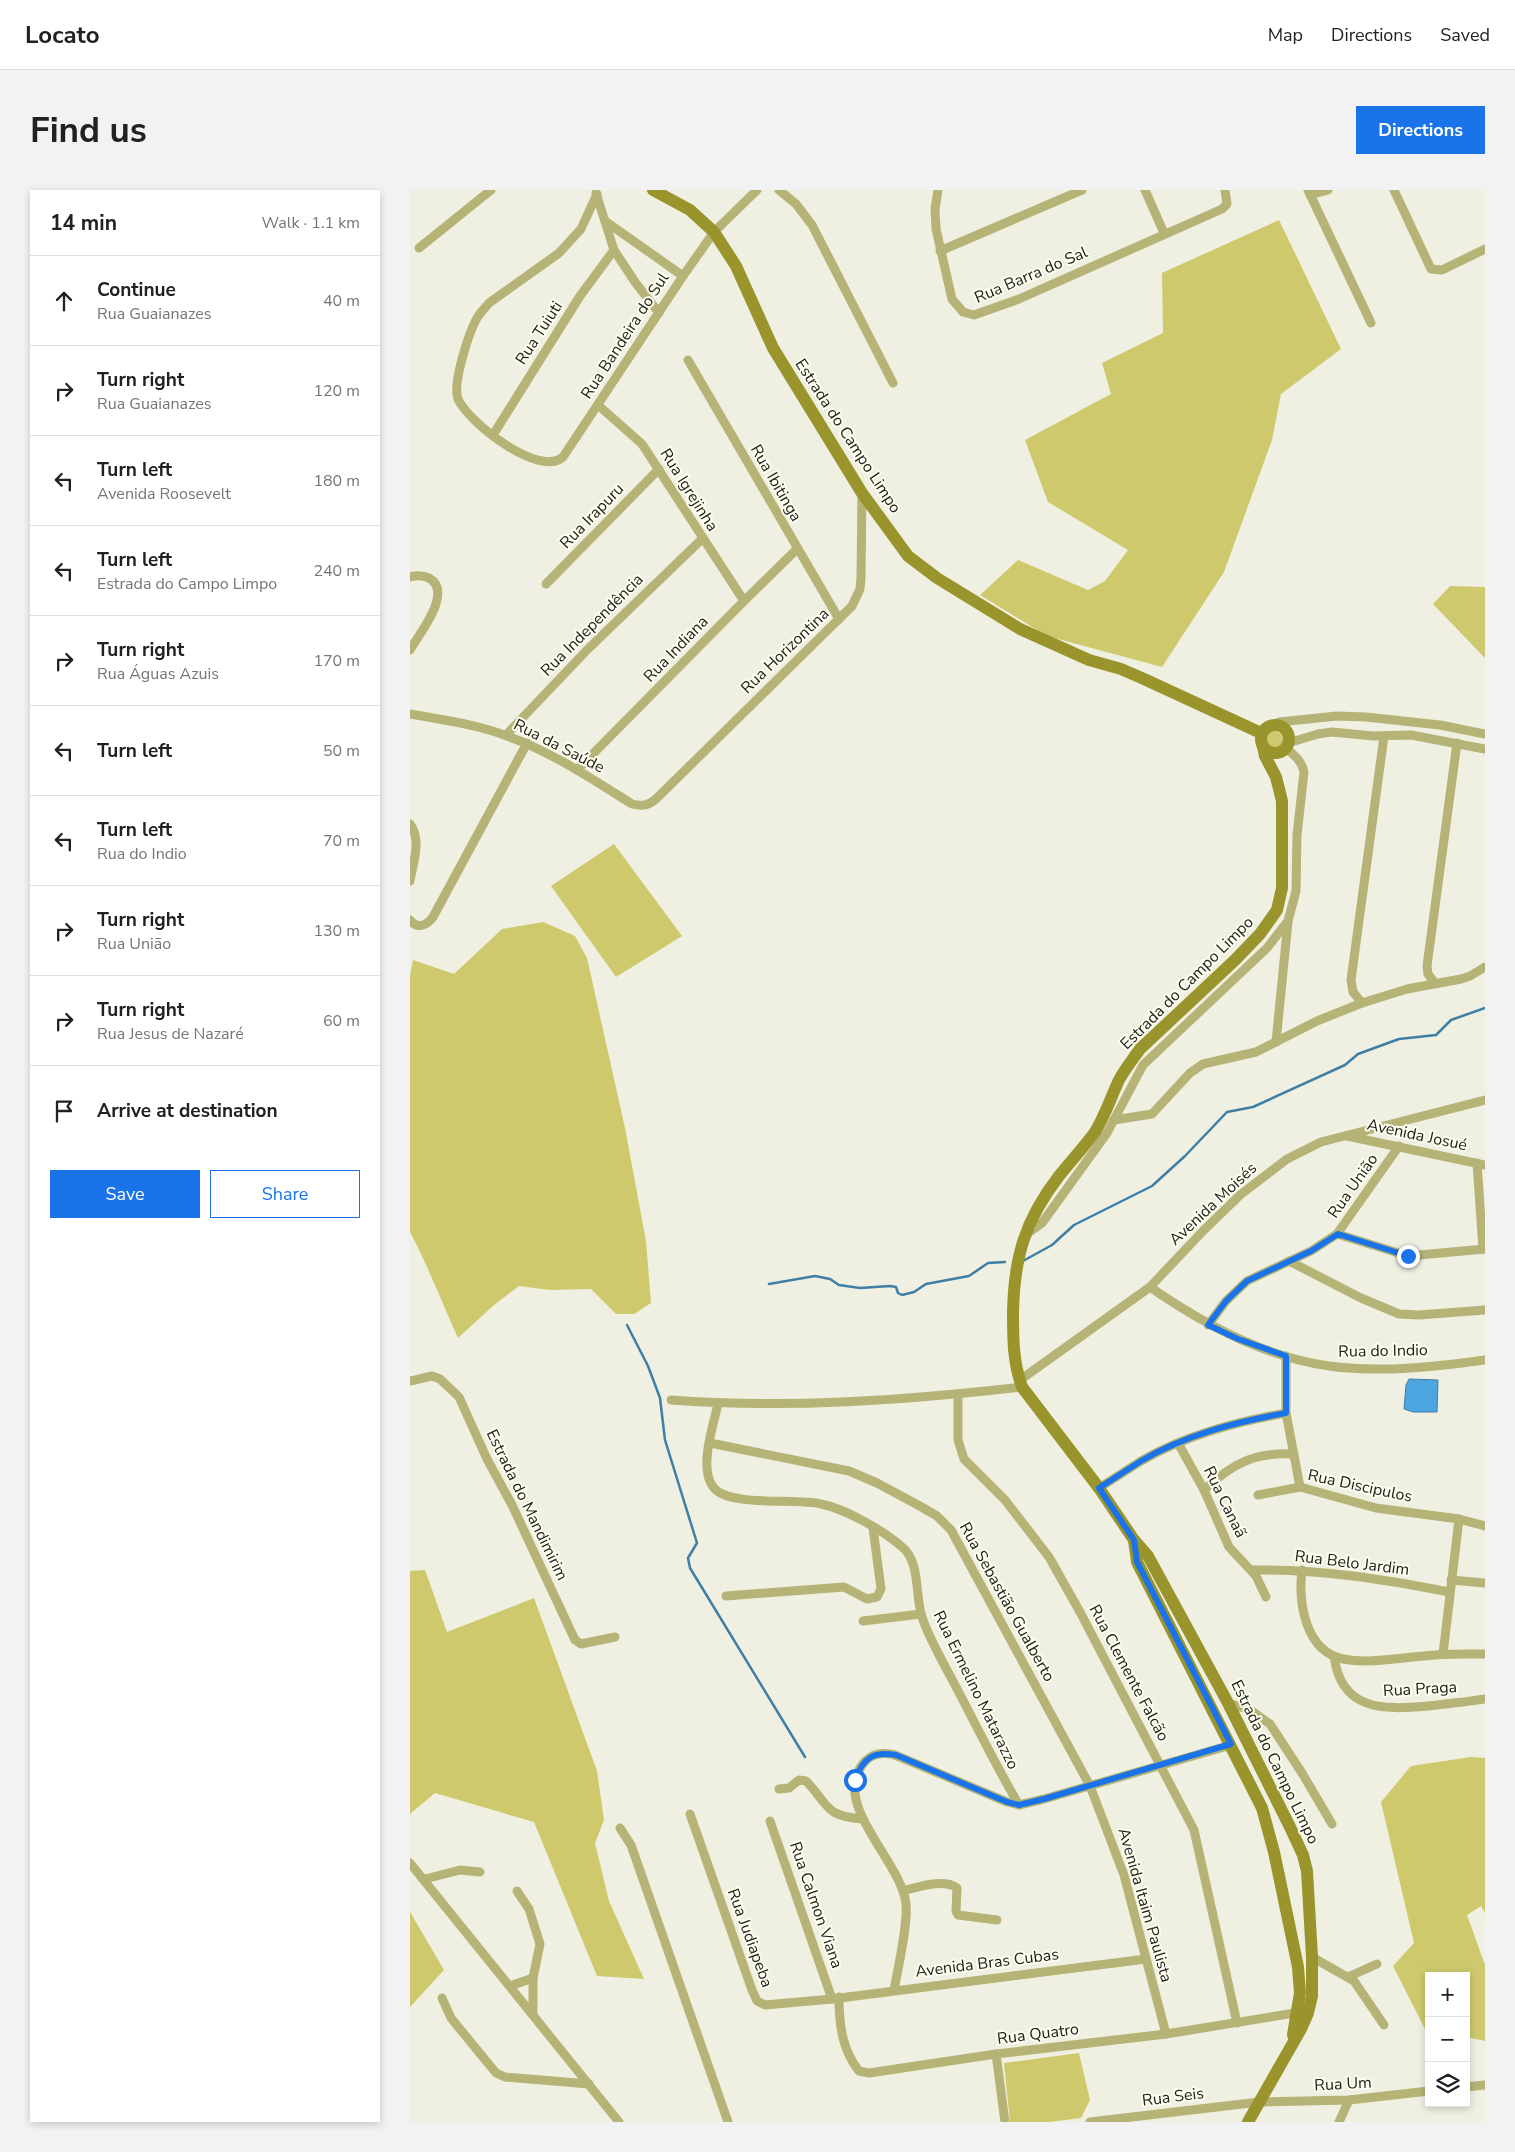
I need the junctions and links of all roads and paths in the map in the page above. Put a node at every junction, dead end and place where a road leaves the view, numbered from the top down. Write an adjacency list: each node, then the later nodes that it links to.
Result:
1 (492, 190): 16 (street)
2 (653, 190): 14 (street, Estrada do Campo Limpo)
3 (757, 190): 14 (street, Rua Bandeira do Sul)
4 (779, 190): 24 (street)
5 (938, 190): 19 (street, Rua Barra do Sal)
6 (1082, 190): 19 (street)
7 (1145, 190): 15 (street)
8 (1225, 190): 15 (street, Rua Barra do Sal)
9 (1328, 190): 12 (street)
10 (1394, 190): 17 (street)
11 (596, 192): 13 (street); 26 (street)
12 (1309, 192): 22 (street)
13 (605, 221): 18 (street); 20 (street)
14 (714, 232): 20 (street, Rua Bandeira do Sul); 28 (street, Estrada do Campo Limpo)
15 (1164, 233): 19 (street, Rua Barra do Sal)
16 (419, 248)
17 (1485, 249)
18 (614, 250): 21 (street); 26 (street, Rua Tuiuti)
19 (940, 251)
20 (683, 276): 21 (street, Rua Bandeira do Sul)
21 (659, 313): 25 (street, Rua Bandeira do Sul)
22 (1371, 322)
23 (688, 360): 30 (street, Rua Ibitinga)
24 (893, 383)
25 (598, 405): 26 (street, Rua Bandeira do Sul); 27 (street, Rua Igrejinha)
26 (493, 435)
27 (658, 469): 29 (street, Rua Igrejinha); 32 (street, Rua Irapuru)
28 (862, 493): 34 (street, Rua Horizontina); 38 (street, Estrada do Campo Limpo)
29 (702, 539): 33 (street, Rua Igrejinha); 40 (street, Rua Independência)
30 (797, 549): 33 (street, Rua Indiana); 34 (street, Rua Ibitinga)
31 (410, 577): 35 (street)
32 (546, 584)
33 (744, 601): 47 (street, Rua Indiana)
34 (839, 620): 48 (street, Rua Horizontina)
35 (410, 650)
36 (410, 714): 40 (street, Rua da Saúde)
37 (1274, 725): 38 (street); 39 (street); 44 (street)
38 (1261, 734): 45 (street)
39 (1485, 734)
40 (506, 735): 42 (street, Rua da Saúde)
41 (1384, 736): 43 (street); 44 (street); 55 (street)
42 (526, 743): 47 (street, Rua da Saúde); 51 (street)
43 (1457, 744): 46 (street); 54 (street)
44 (1287, 746): 45 (street); 52 (street)
45 (1263, 747): 62 (street, Estrada do Campo Limpo)
46 (1485, 749)
47 (577, 770): 48 (street, Rua da Saúde)
48 (658, 797)
49 (410, 824): 50 (street)
50 (410, 881)
51 (410, 920)
52 (1288, 922): 56 (street); 58 (street)
53 (1485, 968): 54 (street)
54 (1435, 983): 55 (street)
55 (1362, 1003): 56 (street)
56 (1276, 1042): 58 (street)
57 (1485, 1100): 59 (street, Avenida Moisés)
58 (1114, 1120): 62 (street)
59 (1344, 1136): 60 (street, Avenida Josué); 66 (street, Avenida Moisés)
60 (1398, 1146): 61 (street, Avenida Josué); 63 (street, Rua União)
61 (1481, 1164): 64 (street)
62 (1028, 1233): 72 (street, Estrada do Campo Limpo)
63 (1338, 1234): 64 (street); 65 (street, Rua União)
64 (1484, 1249)
65 (1289, 1261): 67 (street); 68 (street, Rua União)
66 (1150, 1287): 68 (street, Rua do Indio); 72 (street, Avenida Moisés)
67 (1485, 1310)
68 (1208, 1325): 69 (street, Rua do Indio)
69 (1286, 1356): 70 (street, Rua do Indio); 76 (street)
70 (1485, 1360)
71 (410, 1381): 97 (street, Estrada do Mandimirim)
72 (1021, 1383): 73 (street); 81 (street, Estrada do Campo Limpo)
73 (958, 1394): 75 (street); 104 (street, Rua Clemente Falcão)
74 (671, 1400): 75 (street)
75 (718, 1404): 77 (street, Rua Ermelino Matarazzo)
76 (1286, 1413): 78 (street); 79 (street)
77 (710, 1442): 86 (street, Rua Ermelino Matarazzo); 105 (street, Rua Sebastião Gualberto)
78 (1178, 1443): 81 (street); 82 (street, Rua Canaã)
79 (1294, 1454): 80 (street); 82 (street)
80 (1300, 1487): 83 (street, Rua Discipulos); 84 (street, Rua Discipulos)
81 (1099, 1488): 87 (street, Estrada do Campo Limpo)
82 (1204, 1490): 88 (street, Rua Canaã)
83 (1258, 1494)
84 (1459, 1520): 85 (street, Rua Discipulos); 90 (street)
85 (1485, 1526)
86 (874, 1528): 93 (street); 95 (street, Rua Ermelino Matarazzo)
87 (1134, 1540): 102 (street, Estrada do Campo Limpo); 103 (street, Estrada do Campo Limpo)
88 (1252, 1570): 89 (street, Rua Belo Jardim); 94 (street, Rua Canaã)
89 (1302, 1570): 92 (street, Rua Belo Jardim); 100 (street)
90 (1451, 1580): 91 (street); 92 (street)
91 (1485, 1583)
92 (1449, 1592): 98 (street)
93 (726, 1596)
94 (1266, 1597)
95 (921, 1614): 96 (street); 107 (street, Rua Ermelino Matarazzo)
96 (863, 1621)
97 (615, 1637)
98 (1443, 1654): 99 (street); 100 (street)
99 (1485, 1654)
100 (1334, 1656): 101 (street, Rua Praga)
101 (1485, 1699)
102 (1228, 1703): 111 (street); 119 (street, Estrada do Campo Limpo)
103 (1231, 1744): 104 (street); 126 (street, Estrada do Campo Limpo)
104 (1160, 1765): 105 (street); 131 (street, Rua Clemente Falcão)
105 (1090, 1786): 107 (street); 120 (street, Avenida Itaim Paulista)
106 (779, 1789): 109 (street)
107 (1019, 1805): 109 (street)
108 (690, 1814): 128 (street, Rua Judiapeba)
109 (863, 1819): 116 (street)
110 (770, 1820): 128 (street, Rua Calmon Viana)
111 (1332, 1824)
112 (620, 1828): 142 (street)
113 (410, 1863): 115 (street)
114 (480, 1872): 115 (street)
115 (425, 1879): 124 (street)
116 (903, 1891): 118 (street); 125 (street)
117 (517, 1892): 123 (street)
118 (997, 1920)
119 (1312, 1957): 122 (street); 126 (street, Estrada do Campo Limpo)
120 (1146, 1959): 125 (street, Avenida Bras Cubas); 133 (street, Avenida Itaim Paulista)
121 (1377, 1964): 122 (street)
122 (1348, 1977): 132 (street)
123 (533, 1978): 124 (street); 130 (street)
124 (510, 1986): 130 (street)
125 (894, 1990): 128 (street, Avenida Bras Cubas)
126 (1306, 1995): 129 (street, Estrada do Campo Limpo)
127 (442, 1998): 135 (street)
128 (836, 1998): 134 (street, Rua Quatro)
129 (1303, 2012): 131 (street, Rua Quatro); 140 (street, Estrada do Campo Limpo)
130 (533, 2014): 135 (street)
131 (1237, 2023): 133 (street, Rua Quatro)
132 (1384, 2025)
133 (1166, 2034): 134 (street, Rua Quatro)
134 (996, 2054): 143 (street)
135 (589, 2084): 141 (street)
136 (1485, 2085): 137 (street)
137 (1470, 2087)
138 (1425, 2091): 139 (street, Rua Um)
139 (1349, 2100): 140 (street, Rua Um); 146 (street)
140 (1260, 2102): 144 (street, Rua Seis); 145 (street, Estrada do Campo Limpo)
141 (615, 2120)
142 (728, 2122)
143 (1005, 2122)
144 (1090, 2122)
145 (1248, 2122)
146 (1339, 2122)

